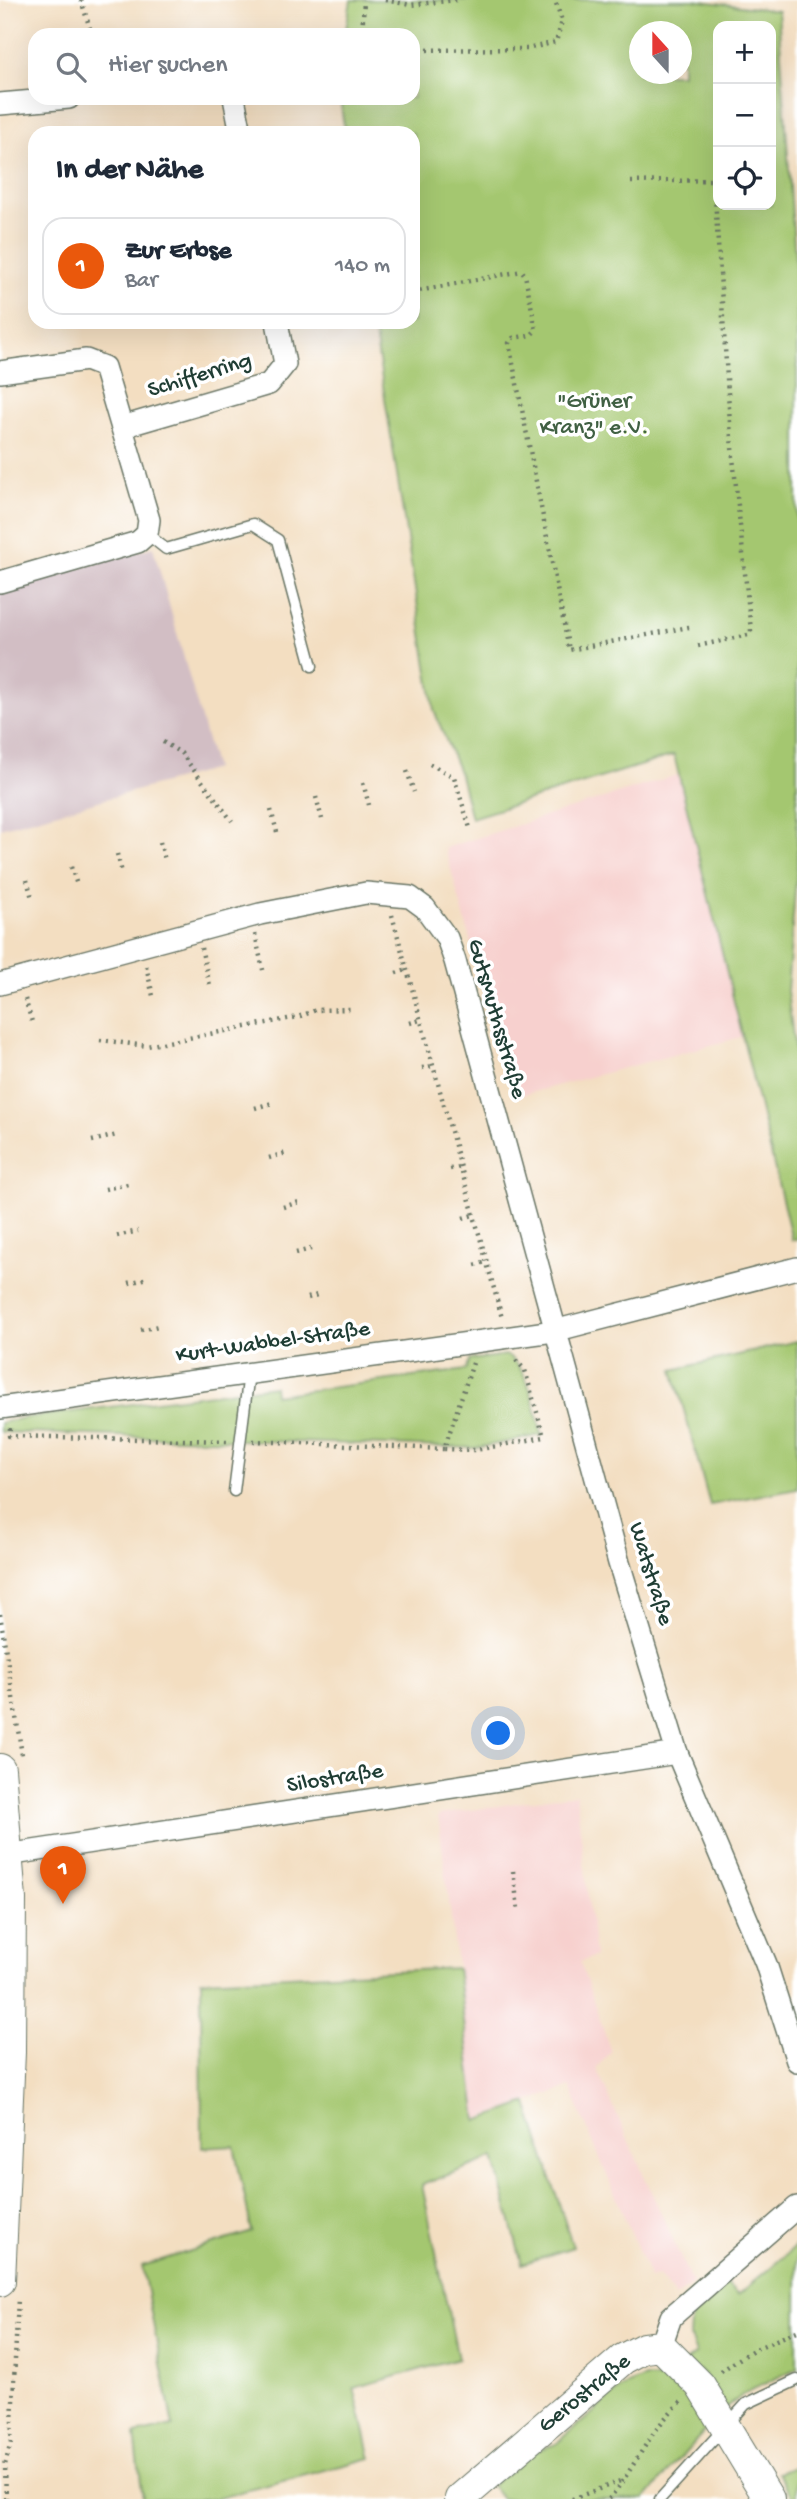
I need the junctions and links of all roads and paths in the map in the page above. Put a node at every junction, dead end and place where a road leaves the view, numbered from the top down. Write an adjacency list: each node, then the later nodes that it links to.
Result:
1 (81, 0): 6 (path)
2 (364, 0): 7 (path)
3 (385, 0): 4 (path)
4 (457, 0)
5 (555, 0): 8 (path)
6 (90, 28)
7 (362, 28)
8 (420, 50)
9 (28, 102): 10 (street)
10 (0, 104)
11 (235, 105): 12 (street)
12 (240, 126)
13 (631, 182): 21 (path)
14 (420, 291): 20 (path)
15 (278, 329): 17 (street, Schifferring)
16 (0, 372): 17 (street)
17 (122, 427): 18 (street)
18 (147, 534): 19 (street); 22 (lane)
19 (0, 582)
20 (694, 626)
21 (698, 646)
22 (312, 666)
23 (163, 742): 32 (path)
24 (430, 764): 33 (path)
25 (407, 771): 27 (path)
26 (363, 783): 29 (path)
27 (414, 792)
28 (316, 797): 31 (path)
29 (369, 805)
30 (271, 810): 34 (path)
31 (322, 818)
32 (232, 821)
33 (470, 828)
34 (277, 832)
35 (160, 842): 37 (path)
36 (117, 854): 39 (path)
37 (165, 860)
38 (71, 867): 41 (path)
39 (122, 872)
40 (27, 880): 43 (path)
41 (76, 886)
42 (386, 892): 44 (street, GutsMuthsstraße); 47 (path); 86 (street, GutsMuthsstraße)
43 (32, 898)
44 (250, 917): 45 (street, GutsMuthsstraße); 49 (path)
45 (197, 931): 46 (street, GutsMuthsstraße); 51 (path)
46 (142, 946): 50 (street, GutsMuthsstraße); 52 (path)
47 (407, 970): 48 (path); 54 (path)
48 (396, 973)
49 (264, 974)
50 (0, 984)
51 (210, 985)
52 (153, 996)
53 (351, 1009): 56 (path)
54 (420, 1020): 55 (path); 57 (path)
55 (410, 1023)
56 (100, 1040)
57 (433, 1066): 58 (path); 65 (path)
58 (422, 1068)
59 (272, 1103): 60 (path)
60 (255, 1108)
61 (117, 1135): 62 (path)
62 (92, 1141)
63 (286, 1153): 64 (path)
64 (269, 1157)
65 (460, 1167): 66 (path); 71 (path)
66 (450, 1169)
67 (128, 1184): 68 (path)
68 (105, 1189)
69 (299, 1202): 70 (path)
70 (283, 1207)
71 (474, 1215): 72 (path); 77 (path)
72 (463, 1218)
73 (138, 1231): 74 (path)
74 (117, 1236)
75 (311, 1249): 76 (path)
76 (296, 1253)
77 (486, 1262): 78 (path); 87 (path)
78 (475, 1265)
79 (797, 1268): 86 (street)
80 (148, 1278): 81 (path)
81 (129, 1283)
82 (317, 1295): 83 (path)
83 (308, 1298)
84 (158, 1326): 85 (path)
85 (141, 1330)
86 (554, 1331): 87 (street, Kurt-Wabbel-Straße); 94 (street, Watstraße)
87 (507, 1338): 89 (street, Kurt-Wabbel-Straße); 92 (path)
88 (475, 1356): 92 (path)
89 (249, 1373): 90 (street, Kurt-Wabbel-Straße); 91 (lane)
90 (6, 1407): 91 (path)
91 (241, 1441): 92 (path); 93 (lane)
92 (444, 1449)
93 (234, 1491)
94 (677, 1752): 96 (street, Silostraße); 99 (street, Watstraße)
95 (0, 1769): 96 (main road)
96 (4, 1855): 101 (main road)
97 (513, 1871): 98 (path)
98 (517, 1908)
99 (797, 2062)
100 (797, 2207): 102 (street)
101 (0, 2281)
102 (661, 2346): 104 (main road); 106 (main road, Gerostraße)
103 (797, 2380): 104 (lane)
104 (724, 2426): 108 (lane); 109 (main road)
105 (625, 2480): 107 (path)
106 (460, 2499)
107 (572, 2499)
108 (660, 2499)
109 (769, 2499)

